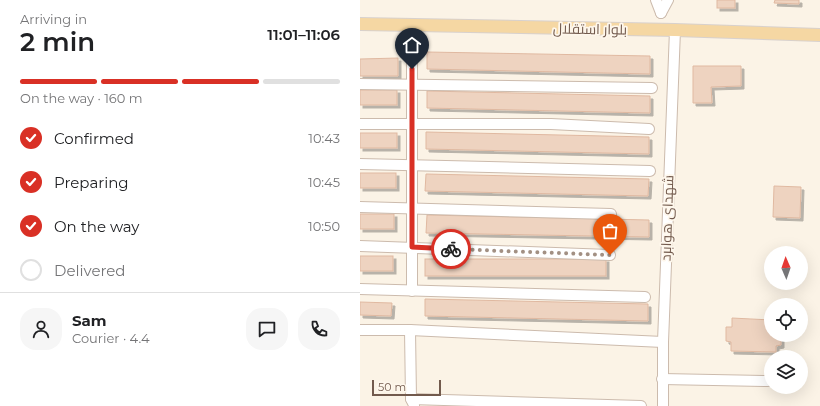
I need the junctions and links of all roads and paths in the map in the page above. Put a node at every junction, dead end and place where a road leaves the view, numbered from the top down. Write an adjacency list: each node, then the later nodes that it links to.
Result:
1 (656, 0): 2 (street)
2 (668, 0)
3 (360, 24): 4 (main road, بلوار استقلال)
4 (412, 25): 5 (main road, بلوار استقلال); 8 (street)
5 (675, 30): 6 (main road, بلوار استقلال); 27 (street, شهدای هوابرد)
6 (820, 35)
7 (360, 84): 8 (street)
8 (412, 85): 9 (street); 11 (street)
9 (652, 88)
10 (360, 124): 11 (street)
11 (412, 125): 12 (street); 14 (street)
12 (649, 129)
13 (360, 164): 14 (street)
14 (412, 165): 15 (street); 17 (street)
15 (650, 171)
16 (360, 207): 17 (street)
17 (412, 208): 18 (street); 20 (street)
18 (611, 214)
19 (360, 246): 20 (street)
20 (412, 247): 21 (street); 23 (street)
21 (610, 255)
22 (360, 289): 23 (street)
23 (412, 290): 24 (street)
24 (645, 297)
25 (360, 330): 26 (street)
26 (410, 330): 27 (street); 30 (street)
27 (663, 342): 28 (street, شهدای هوابرد)
28 (662, 379): 29 (street); 32 (street, شهدای هوابرد)
29 (764, 381)
30 (413, 403): 31 (street)
31 (641, 406)
32 (663, 406)

